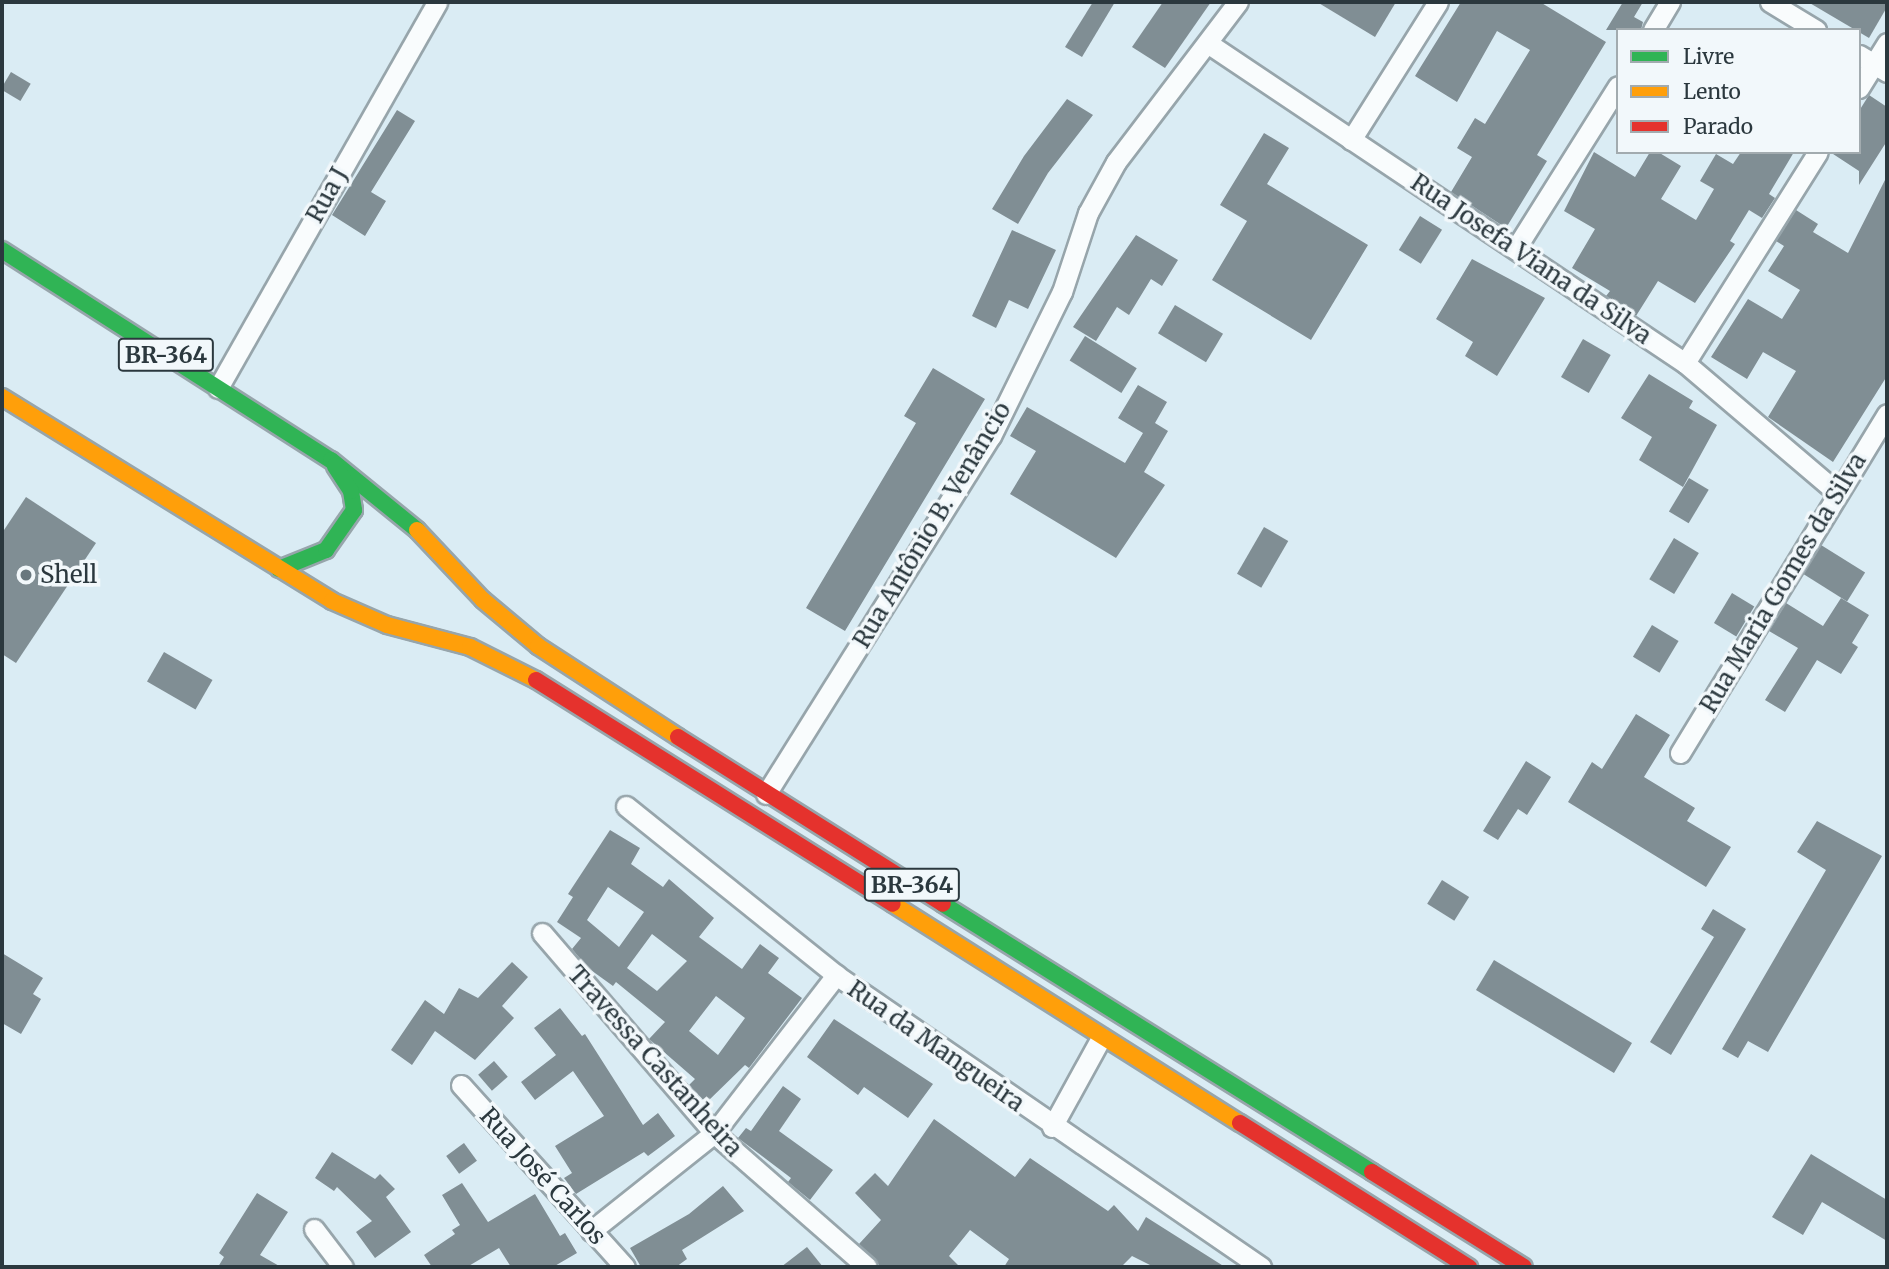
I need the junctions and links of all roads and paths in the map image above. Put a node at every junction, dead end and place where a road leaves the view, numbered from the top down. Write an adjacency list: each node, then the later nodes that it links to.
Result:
1 (437, 2): 18 (street, Rua J)
2 (1238, 2): 9 (street, Rua Antônio B. Venâncio)
3 (1438, 2): 13 (street)
4 (1670, 2): 6 (street)
5 (1770, 2): 7 (street)
6 (1654, 28)
7 (1813, 28)
8 (1887, 43): 10 (street)
9 (1209, 44): 13 (street, Rua Josefa Viana da Silva); 25 (street, Rua Antônio B. Venâncio)
10 (1873, 64): 11 (street)
11 (1861, 85)
12 (1616, 89): 15 (street)
13 (1351, 140): 15 (street, Rua Josefa Viana da Silva)
14 (1817, 154): 17 (street)
15 (1516, 248): 17 (street, Rua Josefa Viana da Silva)
16 (2, 250): 18 (highway, BR-364)
17 (1685, 363): 22 (street, Rua Josefa Viana da Silva)
18 (218, 388): 21 (highway, BR-364)
19 (2, 397): 23 (highway, BR-364)
20 (1887, 414): 22 (street, Rua Maria Gomes da Silva)
21 (331, 460): 23 (highway); 25 (highway, BR-364)
22 (1838, 493): 24 (street, Rua Maria Gomes da Silva)
23 (279, 569): 29 (highway, BR-364)
24 (1680, 753)
25 (766, 794): 40 (highway, BR-364)
26 (626, 806): 28 (street, Rua da Mangueira)
27 (542, 933): 32 (street, Travessa Castanheira)
28 (836, 975): 31 (street, Rua da Mangueira); 32 (street)
29 (1101, 1038): 31 (street); 39 (highway, BR-364)
30 (461, 1085): 34 (street, Rua José Carlos)
31 (1052, 1127): 38 (street, Rua da Mangueira)
32 (714, 1133): 34 (street); 37 (street, Travessa Castanheira)
33 (314, 1229): 35 (street)
34 (592, 1231): 36 (street, Rua José Carlos)
35 (343, 1267)
36 (625, 1267)
37 (867, 1267)
38 (1261, 1267)
39 (1467, 1267)
40 (1524, 1267)

